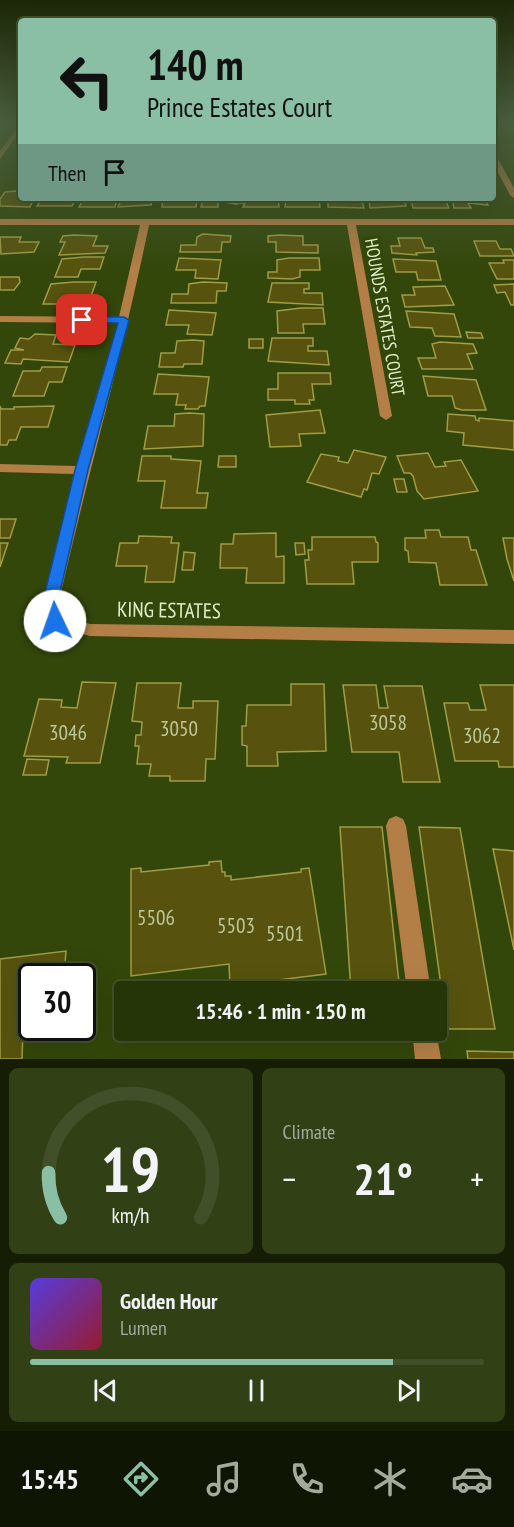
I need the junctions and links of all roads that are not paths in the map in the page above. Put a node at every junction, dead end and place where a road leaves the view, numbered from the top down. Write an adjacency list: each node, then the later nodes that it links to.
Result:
1 (501, 171): 2 (street)
2 (513, 191)
3 (0, 222): 5 (street)
4 (514, 222): 6 (street)
5 (145, 223): 6 (street); 8 (street, KING ESTATES)
6 (351, 224): 9 (street, HOUNDS ESTATES COURT)
7 (0, 319): 8 (street)
8 (124, 320): 11 (street, KING ESTATES)
9 (386, 416)
10 (0, 468): 11 (street)
11 (82, 470): 12 (street, KING ESTATES)
12 (514, 637)
13 (396, 826): 14 (street)
14 (417, 981)
15 (426, 1041): 16 (street)
16 (428, 1059)

